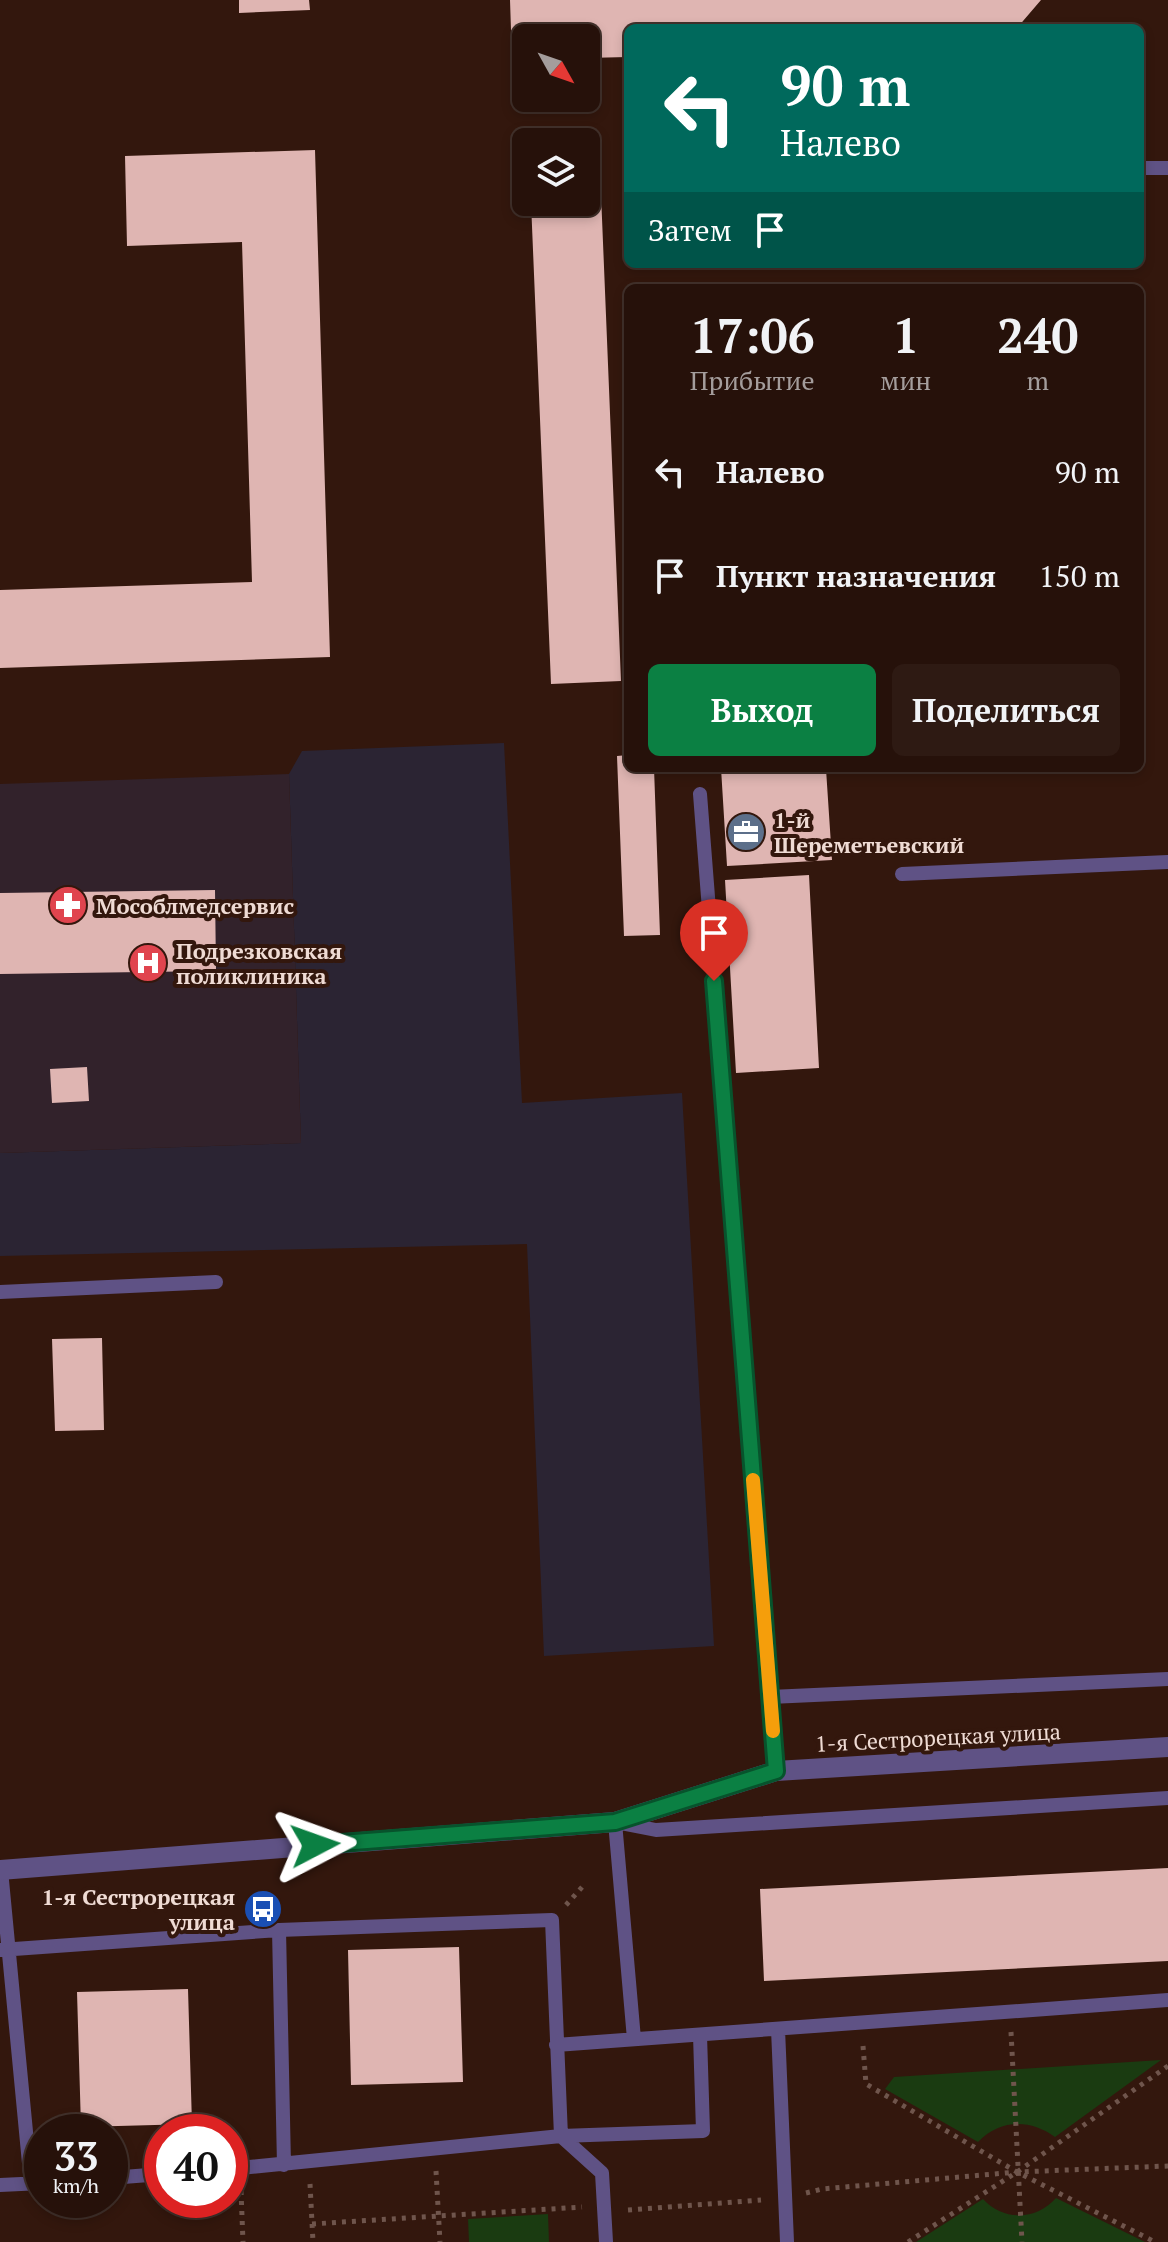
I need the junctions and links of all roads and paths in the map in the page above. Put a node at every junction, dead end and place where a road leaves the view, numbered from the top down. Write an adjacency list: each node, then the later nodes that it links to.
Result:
1 (1144, 168): 2 (lane)
2 (1168, 168)
3 (700, 794): 9 (lane)
4 (1168, 862): 5 (lane)
5 (902, 874)
6 (216, 1282): 7 (lane)
7 (0, 1292)
8 (1168, 1679): 9 (lane)
9 (770, 1697): 11 (lane)
10 (1168, 1747): 11 (street, 1-я Сестрорецкая улица)
11 (776, 1771): 13 (street, 1-я Сестрорецкая улица)
12 (1168, 1798): 13 (lane)
13 (615, 1822): 14 (street, 1-я Сестрорецкая улица); 22 (lane)
14 (1, 1870): 16 (lane)
15 (279, 1930): 16 (lane); 23 (lane); 29 (lane)
16 (4, 1950): 25 (lane)
17 (1168, 2000): 18 (lane)
18 (1010, 2011): 19 (lane); 32 (path)
19 (861, 2023): 20 (lane); 32 (path)
20 (778, 2029): 21 (lane); 35 (lane)
21 (700, 2035): 22 (lane); 26 (lane)
22 (634, 2039): 23 (lane)
23 (556, 2045): 26 (lane)
24 (1168, 2066): 32 (path)
25 (27, 2114)
26 (561, 2136): 27 (lane); 36 (lane)
27 (434, 2150): 28 (lane); 37 (path)
28 (309, 2163): 29 (lane); 39 (path)
29 (284, 2165): 31 (lane)
30 (1168, 2166): 32 (path)
31 (248, 2168)
32 (1017, 2172): 35 (path); 45 (path); 46 (path); 47 (path)
33 (24, 2184): 34 (lane)
34 (0, 2185)
35 (786, 2199): 36 (path); 44 (lane)
36 (604, 2211): 37 (path); 43 (lane)
37 (438, 2216): 39 (path); 42 (path)
38 (240, 2218): 40 (path)
39 (312, 2224): 41 (path)
40 (243, 2242)
41 (313, 2242)
42 (440, 2242)
43 (606, 2242)
44 (787, 2242)
45 (908, 2242)
46 (1022, 2242)
47 (1155, 2242)

